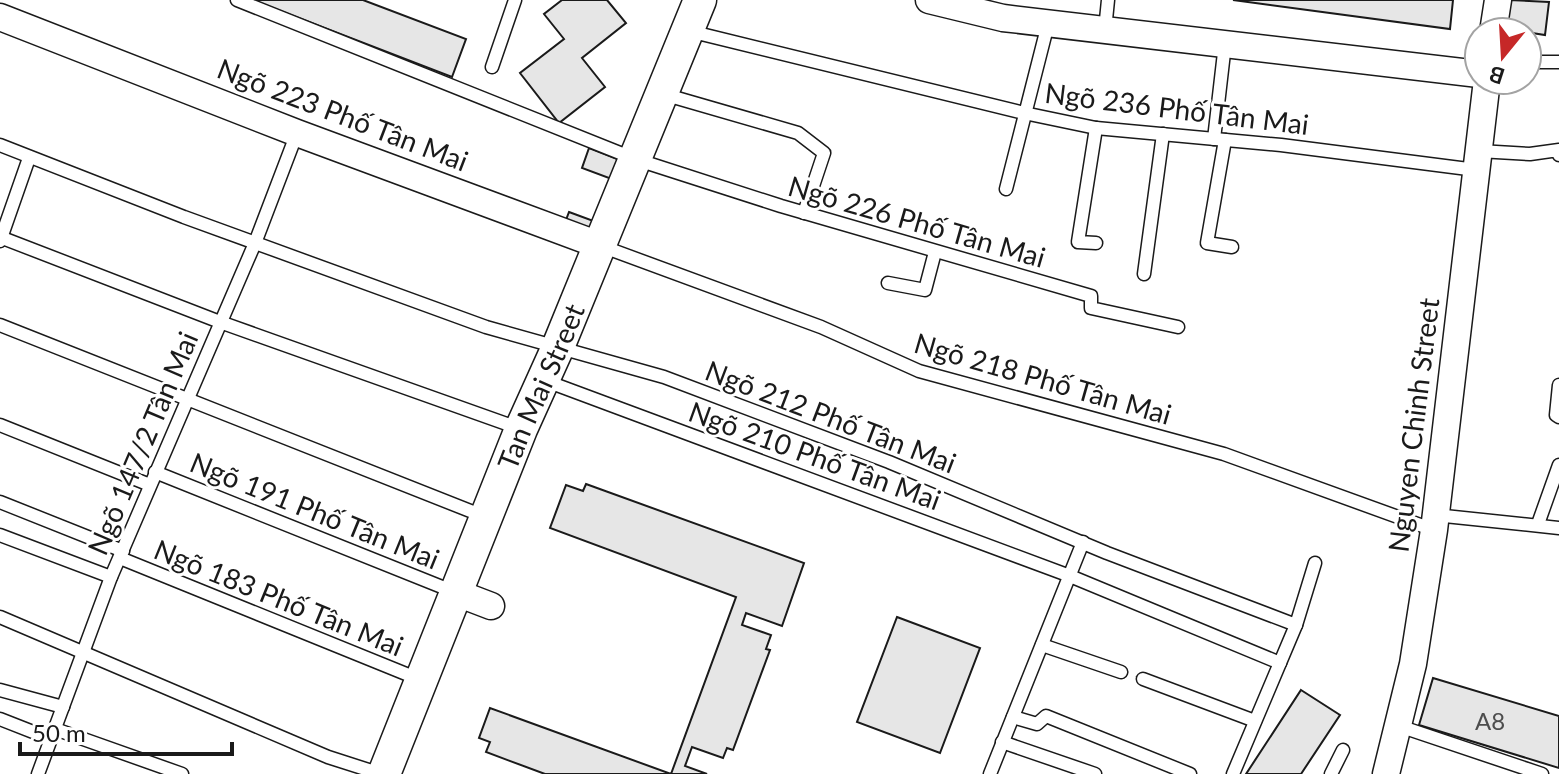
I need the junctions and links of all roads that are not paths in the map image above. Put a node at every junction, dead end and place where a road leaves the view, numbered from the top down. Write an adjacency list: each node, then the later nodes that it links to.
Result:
1 (237, 0): 23 (lane, Ngõ 226 Phố Tân Mai)
2 (515, 0): 11 (lane)
3 (700, 0): 9 (street, Tan Mai Street)
4 (929, 0): 7 (street)
5 (1108, 0): 8 (lane)
6 (0, 17): 17 (street, Ngõ 223 Phố Tân Mai)
7 (1048, 24): 8 (street); 15 (lane)
8 (1105, 30): 10 (street)
9 (688, 31): 13 (street, Tan Mai Street); 15 (lane, Ngõ 236 Phố Tân Mai)
10 (1225, 44): 12 (street); 19 (lane)
11 (492, 67)
12 (1463, 72)
13 (661, 94): 23 (street, Tan Mai Street); 26 (lane)
14 (1485, 96): 24 (street, Nguyen Chinh Street)
15 (1024, 113): 16 (lane, Ngõ 236 Phố Tân Mai); 25 (lane)
16 (1096, 128): 18 (lane, Ngõ 236 Phố Tân Mai); 29 (lane)
17 (297, 133): 28 (lane, Ngõ 147/2 Tân Mai); 30 (street, Ngõ 223 Phố Tân Mai)
18 (1163, 134): 19 (lane, Ngõ 236 Phố Tân Mai); 33 (lane)
19 (1219, 139): 24 (lane, Ngõ 236 Phố Tân Mai); 31 (lane)
20 (0, 145): 22 (lane, Ngõ 212 Phố Tân Mai)
21 (1559, 155): 24 (lane, Ngõ 236 Phố Tân Mai)
22 (29, 158): 27 (lane); 28 (lane, Ngõ 212 Phố Tân Mai)
23 (635, 159): 26 (lane, Ngõ 226 Phố Tân Mai); 30 (street, Tan Mai Street)
24 (1478, 160): 50 (street, Nguyen Chinh Street)
25 (1006, 189)
26 (804, 213): 32 (lane, Ngõ 226 Phố Tân Mai)
27 (0, 239): 35 (lane)
28 (255, 243): 35 (lane, Ngõ 147/2 Tân Mai); 38 (lane, Ngõ 212 Phố Tân Mai)
29 (1096, 243)
30 (599, 245): 38 (street, Tan Mai Street); 50 (lane, Ngõ 218 Phố Tân Mai)
31 (1232, 247)
32 (935, 252): 34 (lane); 37 (lane, Ngõ 226 Phố Tân Mai)
33 (1144, 274)
34 (888, 283)
35 (220, 322): 41 (lane, Ngõ 147/2 Tân Mai); 44 (lane)
36 (0, 325): 41 (lane)
37 (1178, 327)
38 (558, 347): 39 (street, Tan Mai Street); 54 (lane, Ngõ 212 Phố Tân Mai)
39 (543, 380): 44 (street, Tan Mai Street); 57 (lane, Ngõ 210 Phố Tân Mai)
40 (1559, 385): 42 (lane)
41 (188, 399): 46 (lane, Ngõ 147/2 Tân Mai); 49 (lane)
42 (1559, 417)
43 (0, 425): 47 (lane)
44 (521, 429): 49 (street, Tan Mai Street)
45 (1559, 465): 51 (lane)
46 (155, 472): 47 (lane, Ngõ 147/2 Tân Mai); 59 (lane, Ngõ 191 Phố Tân Mai)
47 (150, 485): 55 (lane, Ngõ 147/2 Tân Mai)
48 (0, 502): 55 (lane, Ngõ 183 Phố Tân Mai)
49 (486, 517): 59 (street, Tan Mai Street)
50 (1434, 522): 51 (lane, Ngõ 218 Phố Tân Mai); 74 (street, Nguyen Chinh Street)
51 (1538, 524): 52 (lane, Ngõ 218 Phố Tân Mai)
52 (1559, 528)
53 (0, 535): 58 (lane)
54 (1083, 542): 57 (lane); 62 (lane, Ngõ 212 Phố Tân Mai)
55 (121, 555): 58 (lane, Ngõ 147/2 Tân Mai); 68 (lane, Ngõ 183 Phố Tân Mai)
56 (1315, 563): 62 (lane)
57 (1070, 576): 63 (lane); 65 (lane, Ngõ 210 Phố Tân Mai)
58 (111, 577): 64 (lane, Ngõ 147/2 Tân Mai)
59 (457, 593): 60 (street); 68 (street, Tan Mai Street)
60 (491, 606)
61 (0, 617): 64 (lane)
62 (1296, 625): 65 (lane)
63 (1042, 645): 66 (lane); 71 (lane)
64 (84, 651): 70 (lane, Ngõ 147/2 Tân Mai); 80 (lane)
65 (1280, 663): 73 (lane)
66 (1121, 672)
67 (1143, 679): 73 (lane)
68 (421, 680): 80 (street, Tan Mai Street)
69 (0, 690): 70 (lane)
70 (63, 707): 75 (lane, Ngõ 147/2 Tân Mai)
71 (1013, 717): 76 (lane); 83 (lane)
72 (0, 719): 75 (lane)
73 (1255, 721): 84 (lane)
74 (1399, 726): 86 (street, Nguyen Chinh Street); 87 (lane)
75 (53, 734): 78 (lane, Ngõ 147/2 Tân Mai); 79 (lane)
76 (1002, 742): 81 (lane); 82 (lane)
77 (1343, 750): 85 (lane)
78 (38, 774)
79 (182, 774)
80 (383, 774)
81 (990, 774)
82 (1095, 774)
83 (1190, 774)
84 (1233, 774)
85 (1331, 774)
86 (1386, 774)
87 (1542, 774)

